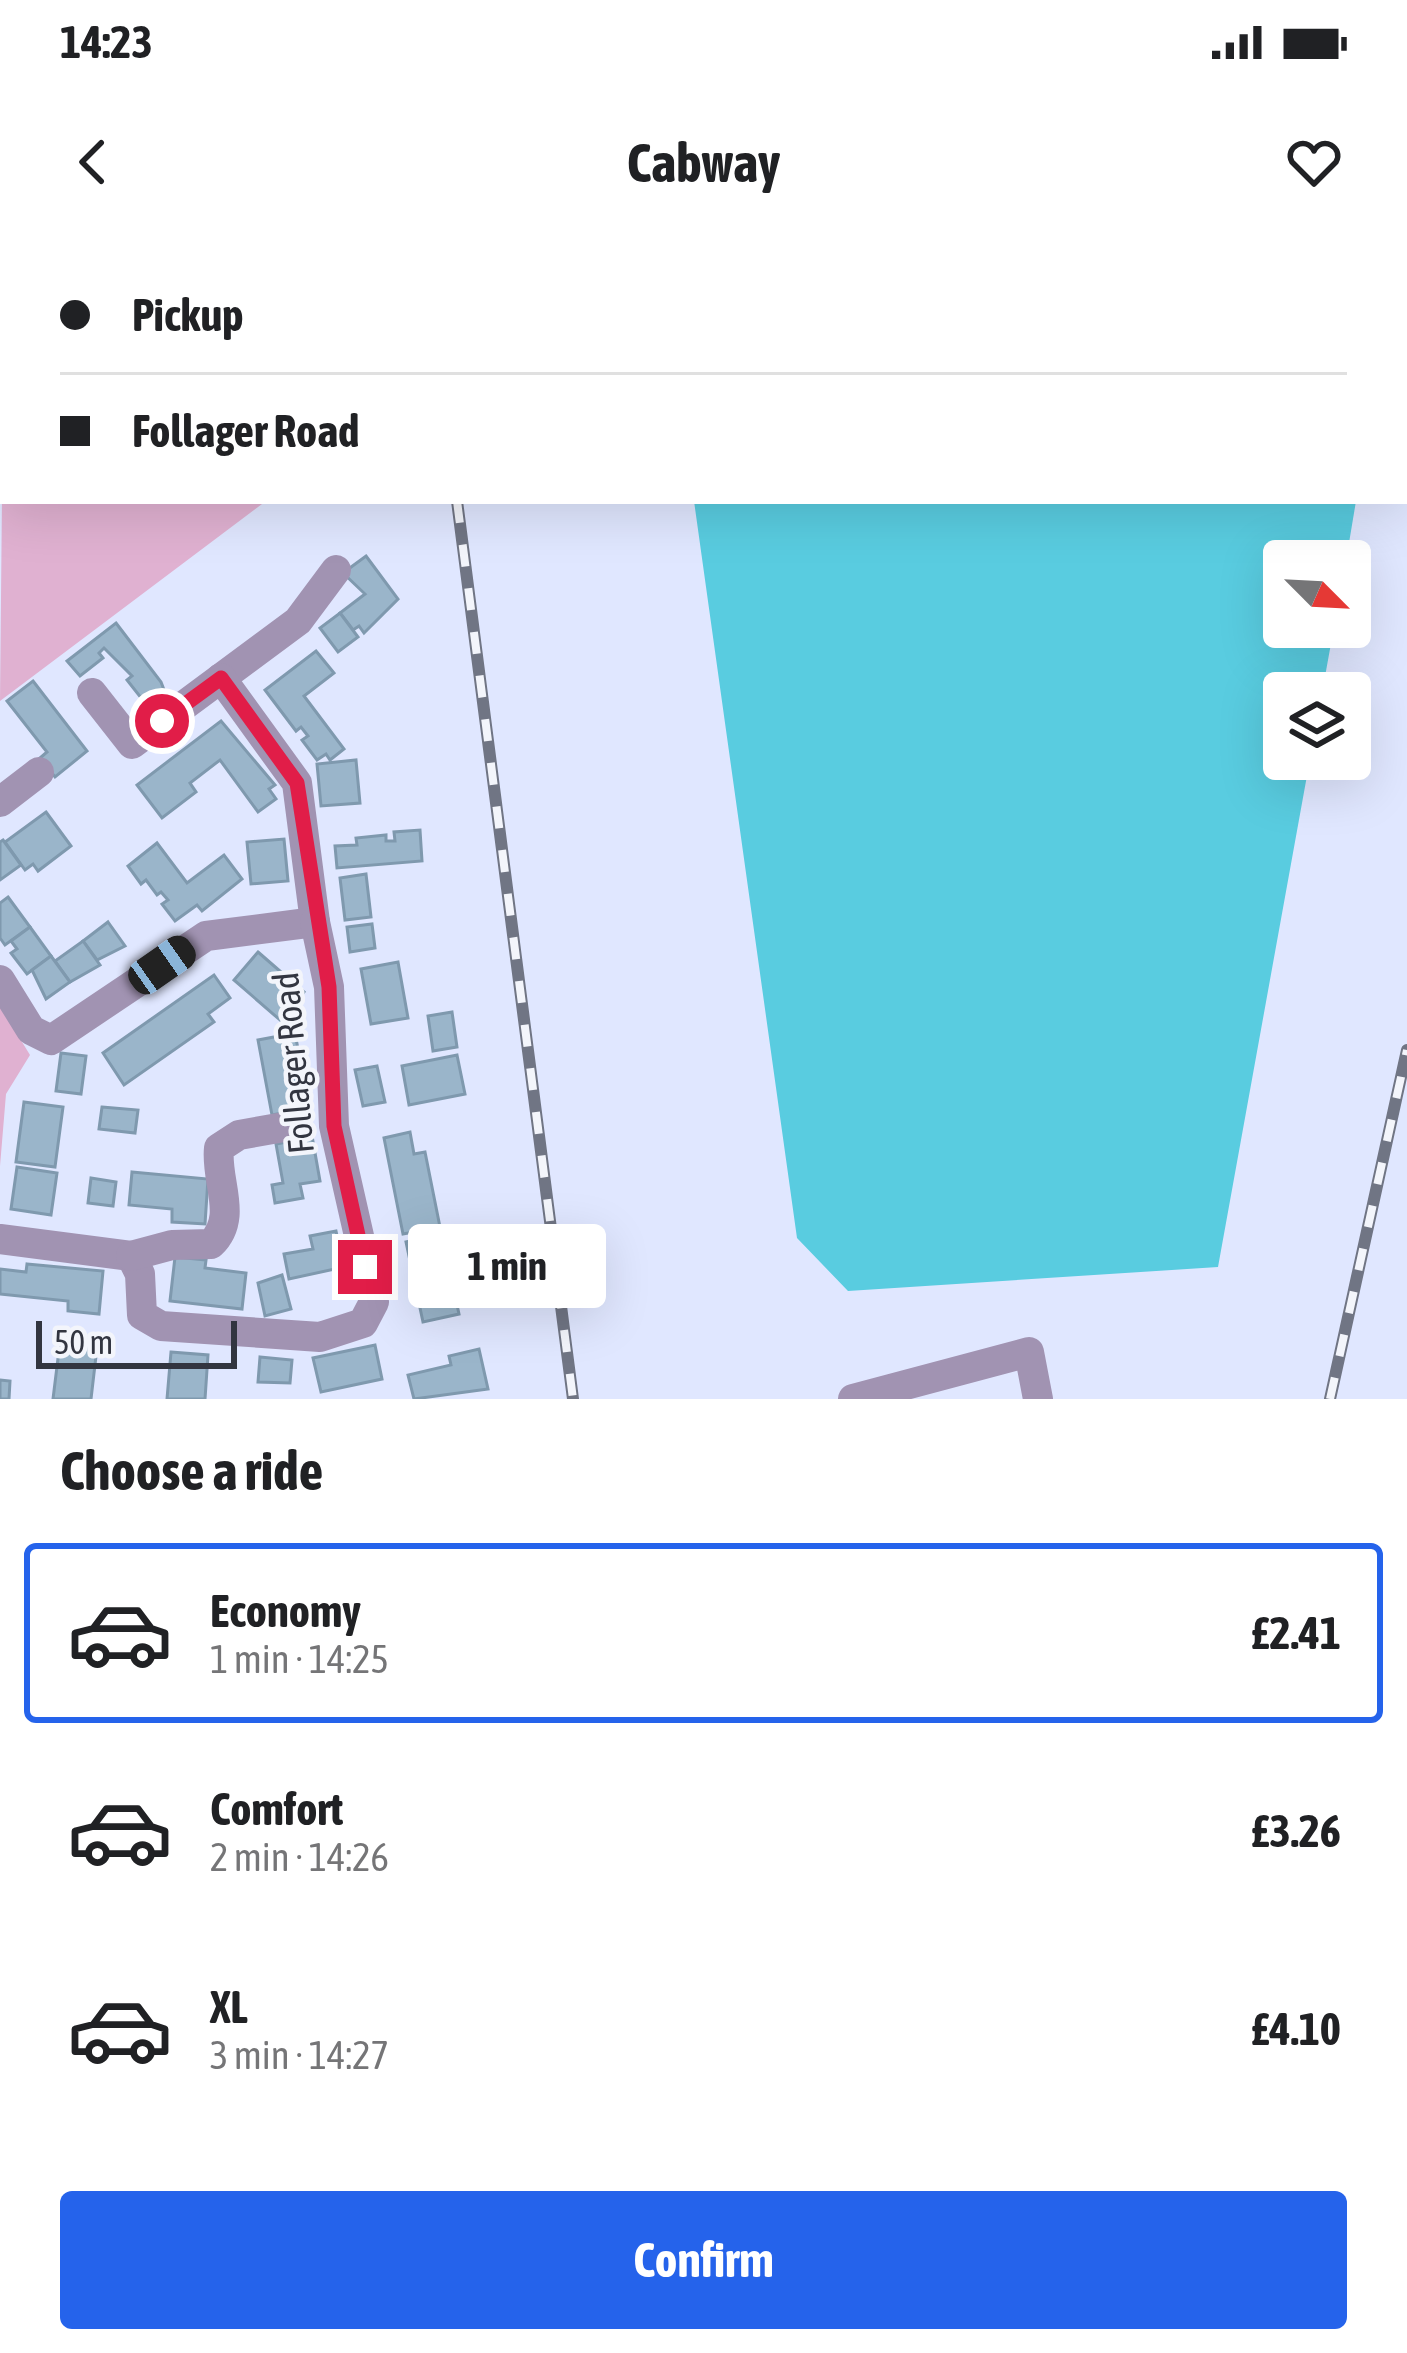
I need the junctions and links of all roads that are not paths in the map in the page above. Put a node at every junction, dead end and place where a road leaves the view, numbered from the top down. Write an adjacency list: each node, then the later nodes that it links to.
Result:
1 (336, 570): 2 (street)
2 (221, 678): 3 (street); 6 (street, Follager Road)
3 (92, 693)
4 (39, 772): 5 (street)
5 (0, 802)
6 (315, 922): 7 (street, Follager Road); 8 (street, Follager Road)
7 (0, 980)
8 (334, 1119): 10 (street); 10 (street, Follager Road)
9 (0, 1239): 10 (street)
10 (131, 1256)
11 (853, 1399): 12 (street)
12 (1038, 1399)

